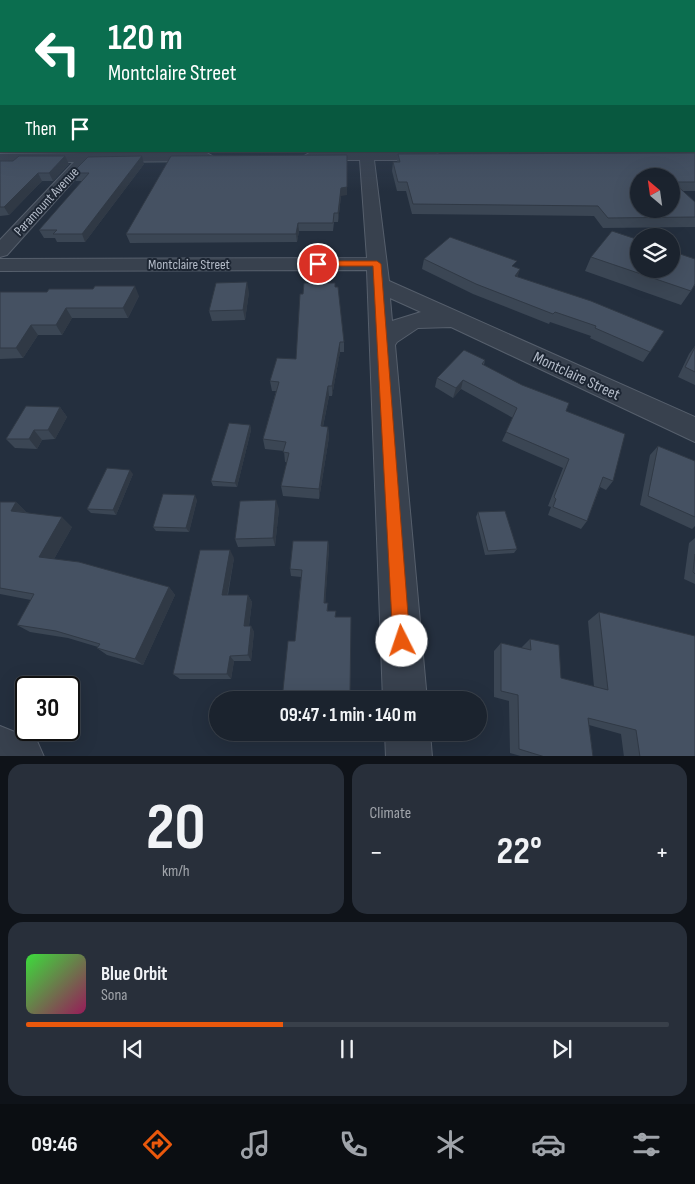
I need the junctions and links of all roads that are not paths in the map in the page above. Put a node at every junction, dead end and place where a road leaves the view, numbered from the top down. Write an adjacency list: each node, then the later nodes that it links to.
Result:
1 (89, 154): 3 (street); 6 (street); 7 (street, Paramount Avenue)
2 (366, 154): 4 (street); 5 (street); 9 (street)
3 (222, 156)
4 (299, 156)
5 (446, 156)
6 (0, 158)
7 (0, 251)
8 (0, 264): 9 (street, Montclaire Street)
9 (378, 274): 10 (street, Montclaire Street); 11 (street)
10 (458, 321): 11 (street, Montclaire Street); 12 (street, Montclaire Street)
11 (382, 344): 13 (street)
12 (695, 430)
13 (404, 691)
14 (408, 741): 17 (street)
15 (0, 749): 16 (street)
16 (21, 756)
17 (409, 756)

